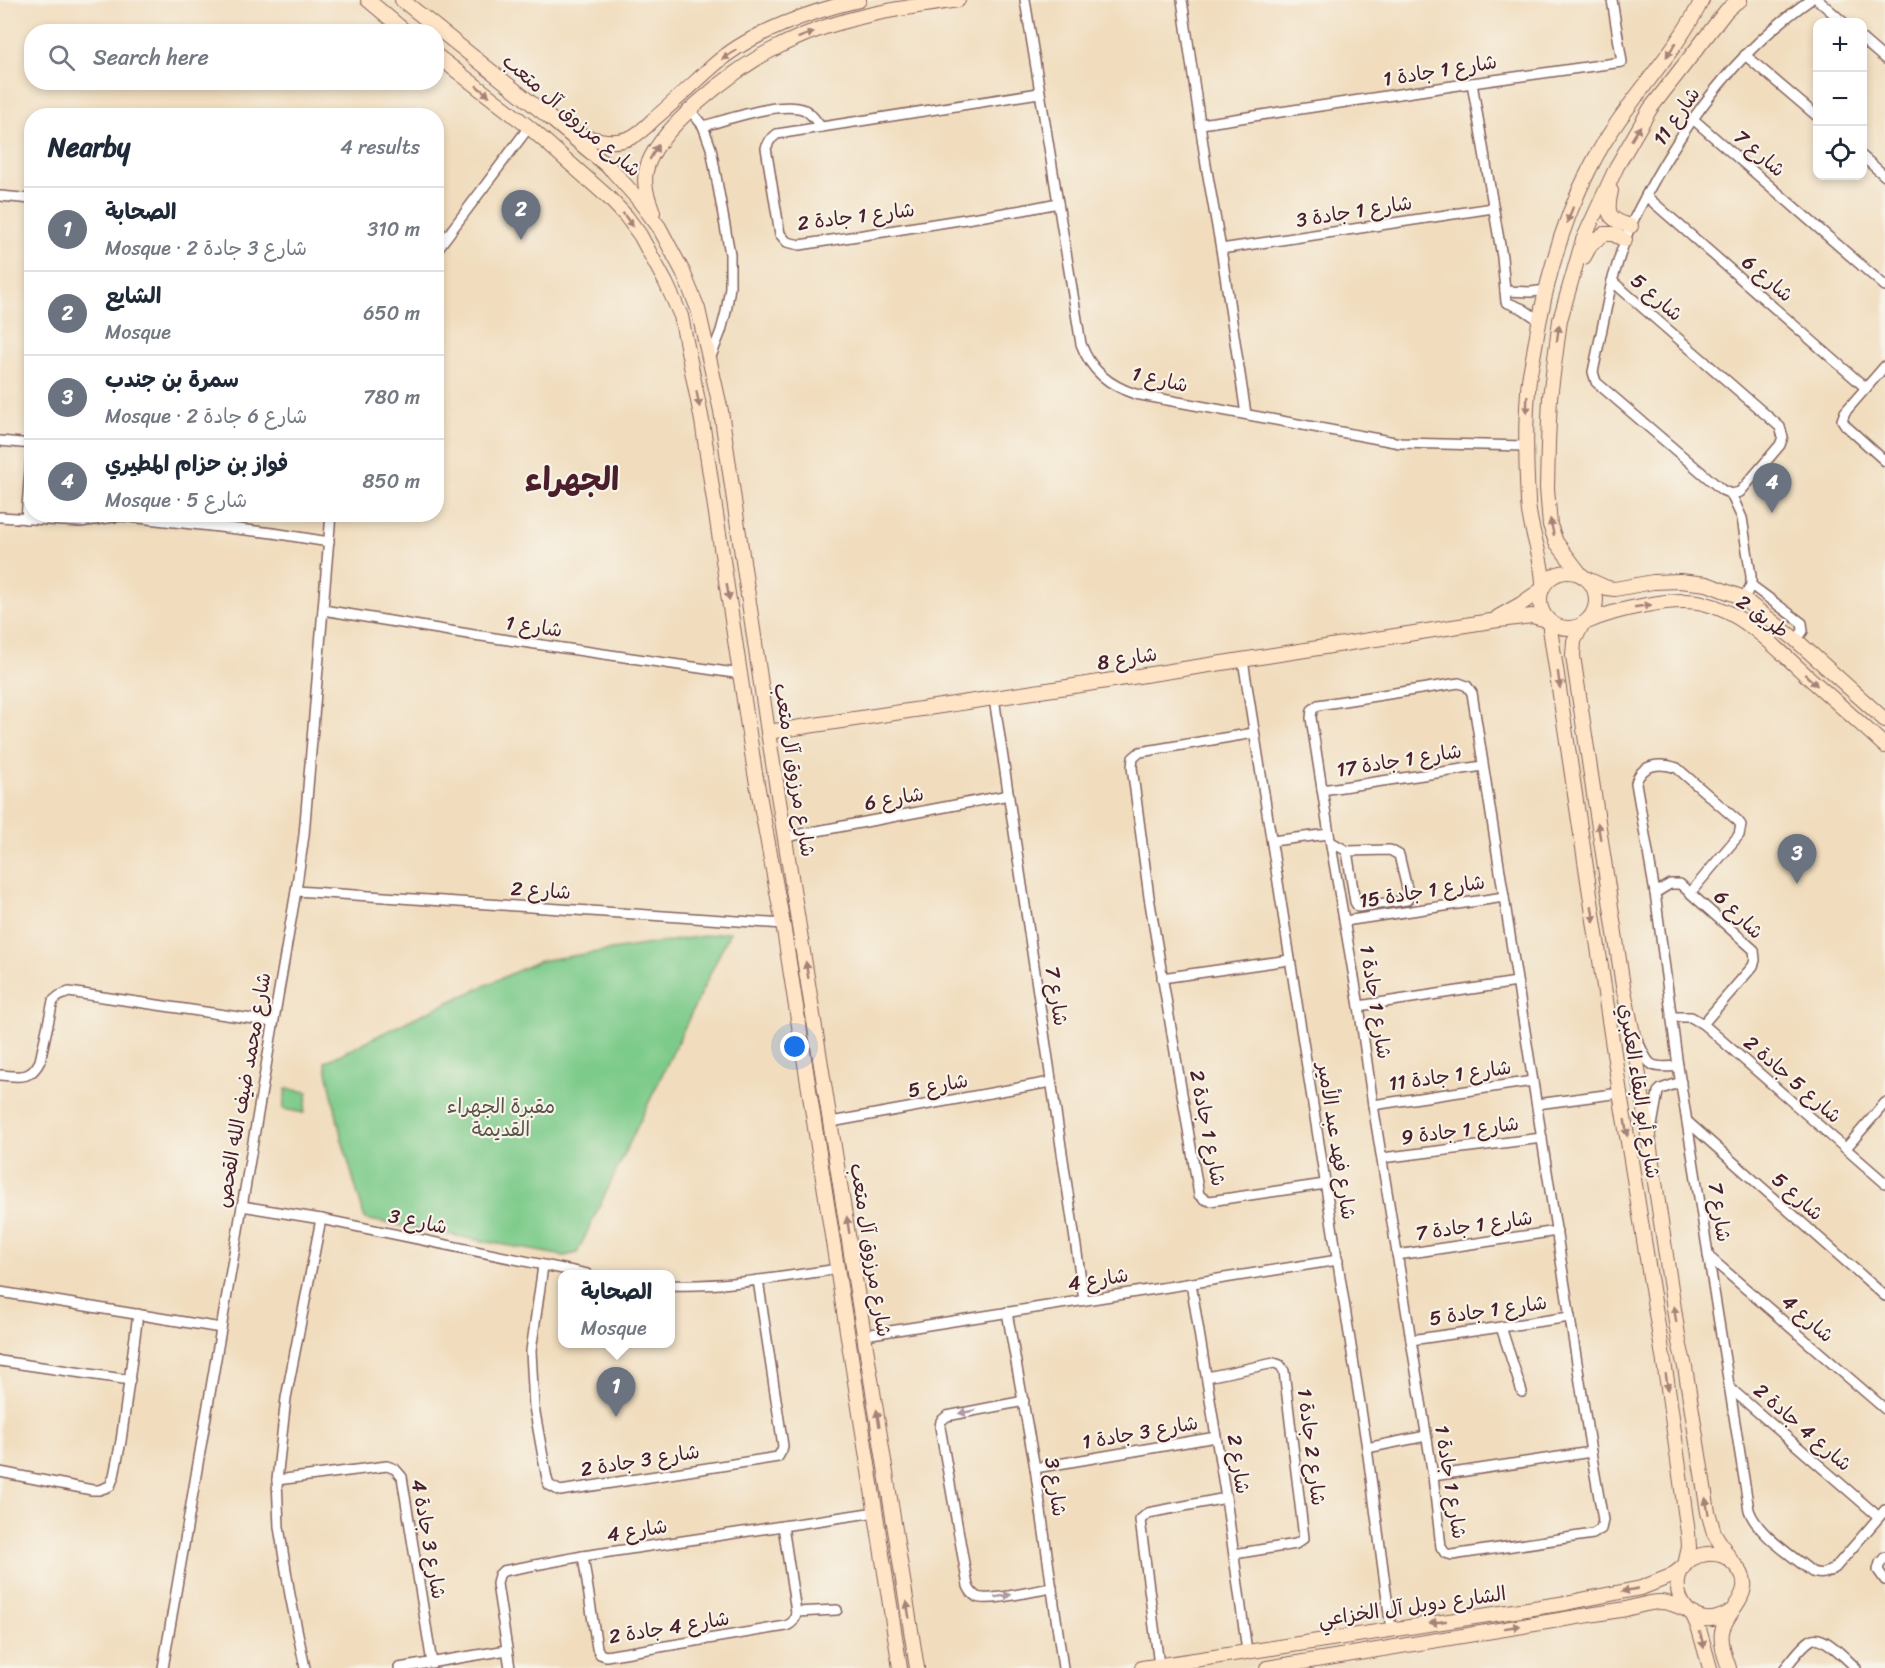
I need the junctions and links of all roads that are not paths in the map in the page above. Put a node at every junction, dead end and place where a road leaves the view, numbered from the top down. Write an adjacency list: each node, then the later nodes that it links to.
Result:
1 (368, 0): 13 (main road)
2 (402, 0): 14 (main road, شارع مرزوق آل متعب)
3 (859, 0): 24 (main road, one-way to 24)
4 (958, 0): 22 (main road, one-way to 4)
5 (1025, 0): 21 (street, شارع 1)
6 (1182, 0): 27 (street)
7 (1612, 0): 20 (street, شارع 1 جادة 1)
8 (1702, 0): 48 (main road, one-way to 48)
9 (1740, 0): 33 (main road, one-way to 9)
10 (1810, 0): 17 (street, شارع 11)
11 (1818, 0): 12 (street)
12 (1838, 18)
13 (396, 24)
14 (432, 24)
15 (444, 33): 25 (main road, شارع مرزوق آل متعب)
16 (1867, 43): 18 (street)
17 (1745, 54): 23 (street); 26 (street, شارع 11)
18 (1885, 59)
19 (444, 61): 28 (main road, شارع مرزوق آل متعب, one-way to 28)
20 (1472, 83): 27 (street, شارع 1 جادة 1); 39 (street)
21 (1039, 93): 31 (street, شارع 1 جادة 2); 38 (street, شارع 1)
22 (690, 110): 29 (street); 30 (main road)
23 (1813, 113)
24 (660, 114): 25 (main road); 30 (main road)
25 (550, 118): 41 (main road, شارع مرزوق آل متعب)
26 (1693, 119): 36 (street, شارع 11); 46 (street, شارع 7)
27 (1201, 124): 44 (street)
28 (529, 126): 42 (street); 76 (main road, شارع مرزوق آل متعب, one-way to 76)
29 (703, 126): 31 (street); 51 (street)
30 (674, 127): 41 (main road, one-way to 30)
31 (821, 127): 38 (street, شارع 1 جادة 2)
32 (1867, 160): 34 (street)
33 (1617, 166): 40 (main road); 47 (main road)
34 (1885, 176)
35 (0, 196): 37 (street)
36 (1646, 196): 40 (street, شارع 11); 53 (street, شارع 6)
37 (24, 198)
38 (1058, 203): 54 (street, شارع 1)
39 (1493, 208): 44 (street, شارع 1 جادة 3); 49 (street)
40 (1630, 226): 43 (street, شارع 11)
41 (659, 227): 51 (main road, شارع مرزوق آل متعب)
42 (444, 239)
43 (1625, 240): 45 (street, شارع 11); 47 (main road)
44 (1221, 249): 54 (street)
45 (1612, 281): 59 (street, شارع 5); 59 (street, شارع 5)
46 (1885, 285)
47 (1568, 289): 65 (main road, one-way to 47)
48 (1546, 290): 49 (street); 50 (main road)
49 (1505, 291): 50 (street)
50 (1539, 320): 57 (main road, one-way to 57)
51 (710, 359): 79 (main road, شارع مرزوق آل متعب)
52 (1885, 366): 53 (street)
53 (1866, 388): 58 (street)
54 (1246, 414): 57 (street, شارع 1)
55 (0, 441): 56 (street)
56 (24, 443)
57 (1525, 446): 67 (main road)
58 (1885, 460)
59 (1731, 494): 66 (street)
60 (0, 517): 61 (street)
61 (24, 519)
62 (175, 522): 64 (street)
63 (330, 522): 64 (street, شارع محمد ضيف الله القحص)
64 (329, 542): 69 (street, شارع محمد ضيف الله القحص)
65 (1584, 578): 67 (main road); 68 (main road, طريق 2); 72 (main road)
66 (1751, 585): 68 (street); 73 (street)
67 (1542, 588): 70 (main road, شارع 8); 71 (main road)
68 (1744, 598): 73 (main road, طريق 2)
69 (323, 610): 76 (street, شارع 1); 90 (street, شارع محمد ضيف الله القحص)
70 (1491, 621): 71 (main road, شارع 8); 75 (main road, شارع 8)
71 (1548, 621): 72 (main road); 91 (main road, شارع أبو البقاء العكبري, one-way to 91)
72 (1585, 623): 74 (main road, طريق 2, one-way to 74); 100 (main road, شارع أبو البقاء العكبري, one-way to 72)
73 (1796, 640): 74 (main road); 78 (main road, طريق 2)
74 (1784, 655): 81 (main road, طريق 2, one-way to 81)
75 (1243, 660): 77 (main road, شارع 8); 80 (street, شارع فهد عبد الأمير)
76 (741, 674): 96 (main road, شارع مرزوق آل متعب)
77 (994, 698): 79 (main road, شارع 8); 85 (street, شارع 7)
78 (1885, 720)
79 (768, 732): 86 (main road, شارع مرزوق آل متعب)
80 (1254, 733): 88 (street, شارع فهد عبد الأمير); 98 (street, شارع 1 جادة 2)
81 (1879, 733): 82 (main road, طريق 2)
82 (1885, 746)
83 (1482, 766): 84 (street, شارع 1 جادة 17); 84 (street, شارع 1 جادة 1); 94 (street, شارع 1 جادة 1)
84 (1322, 790): 87 (street, شارع 1 جادة 1)
85 (1009, 795): 86 (street, شارع 6); 113 (street, شارع 7)
86 (785, 837): 102 (main road, شارع مرزوق آل متعب, one-way to 86)
87 (1330, 838): 88 (street); 89 (street); 95 (street, شارع 1 جادة 1)
88 (1272, 841): 97 (street, شارع فهد عبد الأمير)
89 (1347, 851): 89 (street)
90 (296, 891): 96 (street, شارع 2); 105 (street, شارع محمد ضيف الله القحص)
91 (1590, 892): 100 (main road); 115 (main road, شارع أبو البقاء العكبري, one-way to 115)
92 (1691, 892): 93 (street, شارع 6); 93 (street, شارع 7); 106 (street, شارع 6)
93 (1655, 893): 104 (street, شارع 7)
94 (1504, 897): 95 (street, شارع 1 جادة 15); 99 (street, شارع 1 جادة 1)
95 (1345, 921): 101 (street, شارع 1 جادة 1)
96 (783, 924): 103 (main road, شارع مرزوق آل متعب)
97 (1289, 960): 98 (street); 126 (street, شارع فهد عبد الأمير)
98 (1162, 978): 126 (street, شارع 1 جادة 2)
99 (1517, 982): 101 (street); 112 (street, شارع 1 جادة 1)
100 (1623, 986): 107 (main road, شارع أبو البقاء العكبري)
101 (1359, 1006): 118 (street, شارع 1 جادة 1)
102 (813, 1007): 103 (main road); 108 (main road, شارع مرزوق آل متعب)
103 (797, 1009): 109 (main road, شارع مرزوق آل متعب)
104 (1671, 1017): 106 (street, شارع 5 جادة 2); 110 (street, شارع 7)
105 (273, 1022): 111 (street); 127 (street, شارع محمد ضيف الله القحص)
106 (1703, 1024): 123 (street, شارع 5 جادة 2)
107 (1632, 1029): 110 (street); 122 (main road, شارع أبو البقاء العكبري)
108 (818, 1034): 109 (main road); 119 (main road, شارع مرزوق آل متعب)
109 (801, 1035): 135 (main road, شارع مرزوق آل متعب)
110 (1678, 1066): 114 (street, شارع 7)
111 (0, 1075)
112 (1533, 1081): 117 (street, شارع 1 جادة 1); 118 (street, شارع 1 جادة 11)
113 (1051, 1082): 119 (street, شارع 5); 142 (street, شارع 7)
114 (1681, 1082): 120 (street, شارع 7); 122 (street)
115 (1620, 1093): 117 (street); 130 (main road, شارع أبو البقاء العكبري, one-way to 130)
116 (1885, 1102): 123 (street)
117 (1537, 1104): 121 (street, شارع 1 جادة 1)
118 (1373, 1105): 124 (street, شارع 1 جادة 1)
119 (831, 1122): 148 (main road, شارع مرزوق آل متعب, one-way to 119)
120 (1688, 1122): 132 (street, شارع 7); 141 (street, شارع 5)
121 (1542, 1138): 124 (street, شارع 1 جادة 9); 129 (street, شارع 1 جادة 1)
122 (1650, 1146): 150 (main road, شارع أبو البقاء العكبري, one-way to 122)
123 (1846, 1149): 125 (street, شارع 5 جادة 2)
124 (1382, 1158): 131 (street, شارع 1 جادة 1)
125 (1885, 1183)
126 (1325, 1184): 133 (street, شارع فهد عبد الأمير)
127 (242, 1206): 128 (street, شارع 3); 147 (street, شارع محمد ضيف الله القحص)
128 (321, 1219): 134 (street, شارع 3); 169 (street)
129 (1557, 1231): 131 (street, شارع 1 جادة 7); 145 (street, شارع 1 جادة 1)
130 (1644, 1240): 150 (main road); 178 (main road, شارع أبو البقاء العكبري, one-way to 178)
131 (1397, 1255): 149 (street, شارع 1 جادة 1)
132 (1708, 1256): 156 (street, شارع 7); 161 (street, شارع 4)
133 (1338, 1260): 138 (street, شارع 4); 164 (street, شارع فهد عبد الأمير)
134 (543, 1266): 136 (street, شارع 3); 137 (street, شارع 3 جادة 2)
135 (837, 1269): 137 (street); 153 (main road, شارع مرزوق آل متعب)
136 (563, 1270)
137 (758, 1280): 139 (street)
138 (1191, 1283): 142 (street, شارع 4); 154 (street, شارع 2)
139 (675, 1286)
140 (0, 1292): 144 (street)
141 (1885, 1296)
142 (1084, 1300): 143 (street, شارع 4)
143 (1007, 1312): 148 (street, شارع 4); 160 (street, شارع 3)
144 (138, 1314): 147 (street); 155 (street)
145 (1570, 1317): 146 (street, شارع 1 جادة 5); 165 (street, شارع 1 جادة 1)
146 (1501, 1327): 149 (street, شارع 1 جادة 5); 159 (street)
147 (221, 1328): 194 (street, شارع محمد ضيف الله القحص)
148 (865, 1335): 152 (main road, شارع مرزوق آل متعب)
149 (1411, 1340): 163 (street, شارع 1 جادة 1)
150 (1679, 1342): 177 (main road, شارع أبو البقاء العكبري, one-way to 150)
151 (0, 1361): 155 (street)
152 (869, 1361): 153 (main road); 158 (main road, شارع مرزوق آل متعب)
153 (852, 1363): 157 (main road, شارع مرزوق آل متعب)
154 (1207, 1377): 162 (street, شارع 2); 174 (street, شارع 2 جادة 1)
155 (130, 1380): 167 (street)
156 (1730, 1388): 172 (street, شارع 4 جادة 2); 172 (street, شارع 7)
157 (856, 1389): 158 (main road); 171 (main road, شارع مرزوق آل متعب)
158 (873, 1389): 199 (main road, شارع مرزوق آل متعب, one-way to 158)
159 (1522, 1392)
160 (1024, 1401): 166 (street, شارع 3); 180 (street, one-way to 180)
161 (1885, 1409)
162 (1216, 1437): 166 (street, شارع 3 جادة 1); 170 (street, شارع 2)
163 (1426, 1437): 164 (street); 168 (street, شارع 1 جادة 1)
164 (1367, 1448): 185 (street, شارع فهد عبد الأمير)
165 (1591, 1452): 168 (street); 168 (street, شارع 1 جادة 1)
166 (1035, 1468): 180 (street, شارع 3)
167 (0, 1472)
168 (1433, 1476)
169 (277, 1480): 192 (street, شارع 3 جادة 4); 195 (street)
170 (1226, 1498): 174 (street, شارع 2); 193 (street)
171 (876, 1512): 173 (street, شارع 4); 198 (main road, شارع مرزوق آل متعب)
172 (1882, 1513)
173 (783, 1526): 175 (street, شارع 4); 183 (street)
174 (1234, 1554): 189 (street, شارع 2)
175 (583, 1556): 183 (street, شارع 4 جادة 2); 188 (street, شارع 4)
176 (1885, 1557): 179 (street)
177 (1730, 1559): 178 (main road); 182 (main road)
178 (1684, 1566): 184 (main road); 185 (main road, الشارع دوبل آل الخزاعي, one-way to 185)
179 (1885, 1580)
180 (1052, 1587): 200 (street, شارع 3)
181 (837, 1610): 183 (street)
182 (1733, 1610): 184 (main road); 204 (main road)
183 (796, 1612)
184 (1689, 1612): 190 (main road, الشارع دوبل آل الخزاعي, one-way to 184); 203 (main road, one-way to 203)
185 (1391, 1629): 186 (main road, الشارع دوبل آل الخزاعي)
186 (1332, 1638): 187 (main road, الشارع دوبل آل الخزاعي); 190 (main road)
187 (1306, 1642): 189 (main road, الشارع دوبل آل الخزاعي); 191 (main road)
188 (507, 1650): 192 (street); 197 (street, شارع 4)
189 (1247, 1651): 193 (main road, الشارع دوبل آل الخزاعي)
190 (1335, 1657): 191 (main road, الشارع دوبل آل الخزاعي)
191 (1308, 1662): 202 (main road, الشارع دوبل آل الخزاعي)
192 (432, 1663): 196 (street)
193 (1159, 1665): 201 (main road, الشارع دوبل آل الخزاعي)
194 (163, 1668)
195 (305, 1668)
196 (399, 1668)
197 (510, 1668)
198 (900, 1668)
199 (917, 1668)
200 (1063, 1668)
201 (1142, 1668)
202 (1268, 1668)
203 (1710, 1668)
204 (1729, 1668)
205 (1785, 1668): 206 (street)
206 (1856, 1668)

